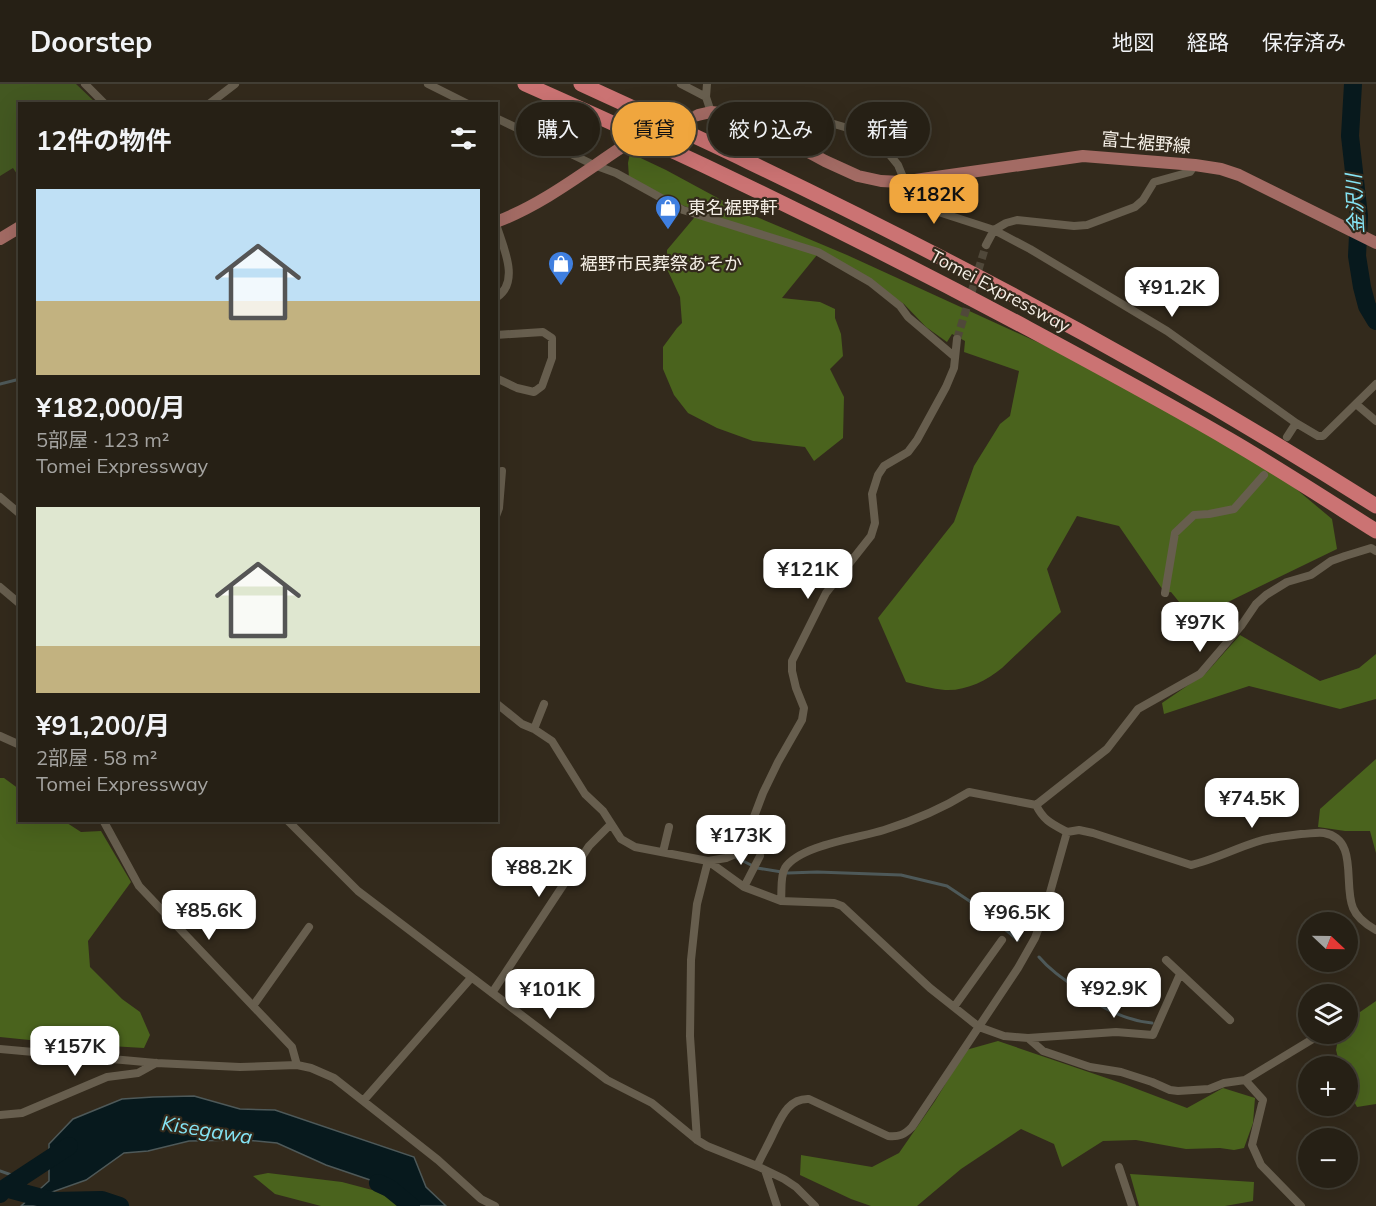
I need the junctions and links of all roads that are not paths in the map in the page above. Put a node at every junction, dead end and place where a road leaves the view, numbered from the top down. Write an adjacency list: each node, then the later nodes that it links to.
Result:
1 (85, 84): 9 (street)
2 (235, 84): 10 (street)
3 (428, 84): 11 (street)
4 (525, 84): 45 (highway, Tomei Expressway)
5 (581, 84): 42 (highway, Tomei Expressway)
6 (681, 84): 8 (street)
7 (707, 84): 8 (street)
8 (706, 97): 12 (street)
9 (103, 102)
10 (212, 102)
11 (464, 102)
12 (708, 103)
13 (708, 113): 14 (main road, 富士裾野線)
14 (698, 115)
15 (498, 119): 19 (street)
16 (834, 124): 21 (street)
17 (612, 154): 19 (main road)
18 (816, 156): 21 (main road, 富士裾野線)
19 (594, 165): 22 (main road); 32 (street)
20 (1195, 165): 21 (main road, 富士裾野線); 25 (street); 27 (main road, 富士裾野線)
21 (903, 182): 25 (street)
22 (498, 222)
23 (18, 227): 26 (main road)
24 (498, 230): 29 (street)
25 (994, 230): 28 (street); 37 (street)
26 (0, 238)
27 (1371, 241)
28 (986, 245)
29 (498, 297)
30 (498, 335): 33 (street)
31 (957, 339): 32 (street)
32 (954, 357): 63 (street)
33 (498, 379)
34 (1376, 384): 35 (street)
35 (1356, 404): 36 (street); 37 (street)
36 (1376, 421)
37 (1296, 423): 38 (street)
38 (1287, 436)
39 (502, 471): 43 (street)
40 (1264, 475): 48 (street)
41 (0, 497): 44 (street)
42 (1376, 506)
43 (498, 511)
44 (18, 512)
45 (1376, 531)
46 (1376, 551): 55 (street)
47 (0, 587): 49 (street)
48 (1165, 593)
49 (18, 602)
50 (544, 704): 52 (street)
51 (498, 705): 52 (street)
52 (534, 729): 58 (street)
53 (0, 736): 54 (street)
54 (18, 744)
55 (1036, 805): 60 (street); 65 (street)
56 (104, 822): 73 (street)
57 (289, 822): 71 (street)
58 (611, 824): 61 (street); 72 (street)
59 (669, 827): 61 (street)
60 (1067, 832): 67 (street); 76 (street)
61 (663, 852): 63 (street)
62 (760, 856): 64 (street)
63 (708, 861): 64 (street); 85 (street)
64 (744, 887): 65 (street)
65 (781, 901): 74 (street)
66 (309, 927): 73 (street)
67 (1376, 930)
68 (1002, 940): 74 (street)
69 (1166, 960): 70 (street)
70 (1180, 974): 75 (street); 77 (street)
71 (471, 978): 72 (street); 83 (street)
72 (492, 993): 85 (street)
73 (253, 1006): 81 (street)
74 (954, 1007): 76 (street)
75 (1230, 1020)
76 (979, 1027): 77 (street); 87 (street)
77 (1028, 1038): 82 (street)
78 (1304, 1044): 82 (street)
79 (0, 1048): 80 (street)
80 (156, 1063): 81 (street); 84 (street)
81 (297, 1065): 83 (street)
82 (1245, 1080): 92 (street)
83 (364, 1100): 88 (street)
84 (0, 1115)
85 (697, 1140): 87 (street)
86 (1119, 1167): 91 (street)
87 (761, 1168): 89 (street); 90 (street)
88 (495, 1206)
89 (777, 1206)
90 (815, 1206)
91 (1132, 1206)
92 (1301, 1206)

